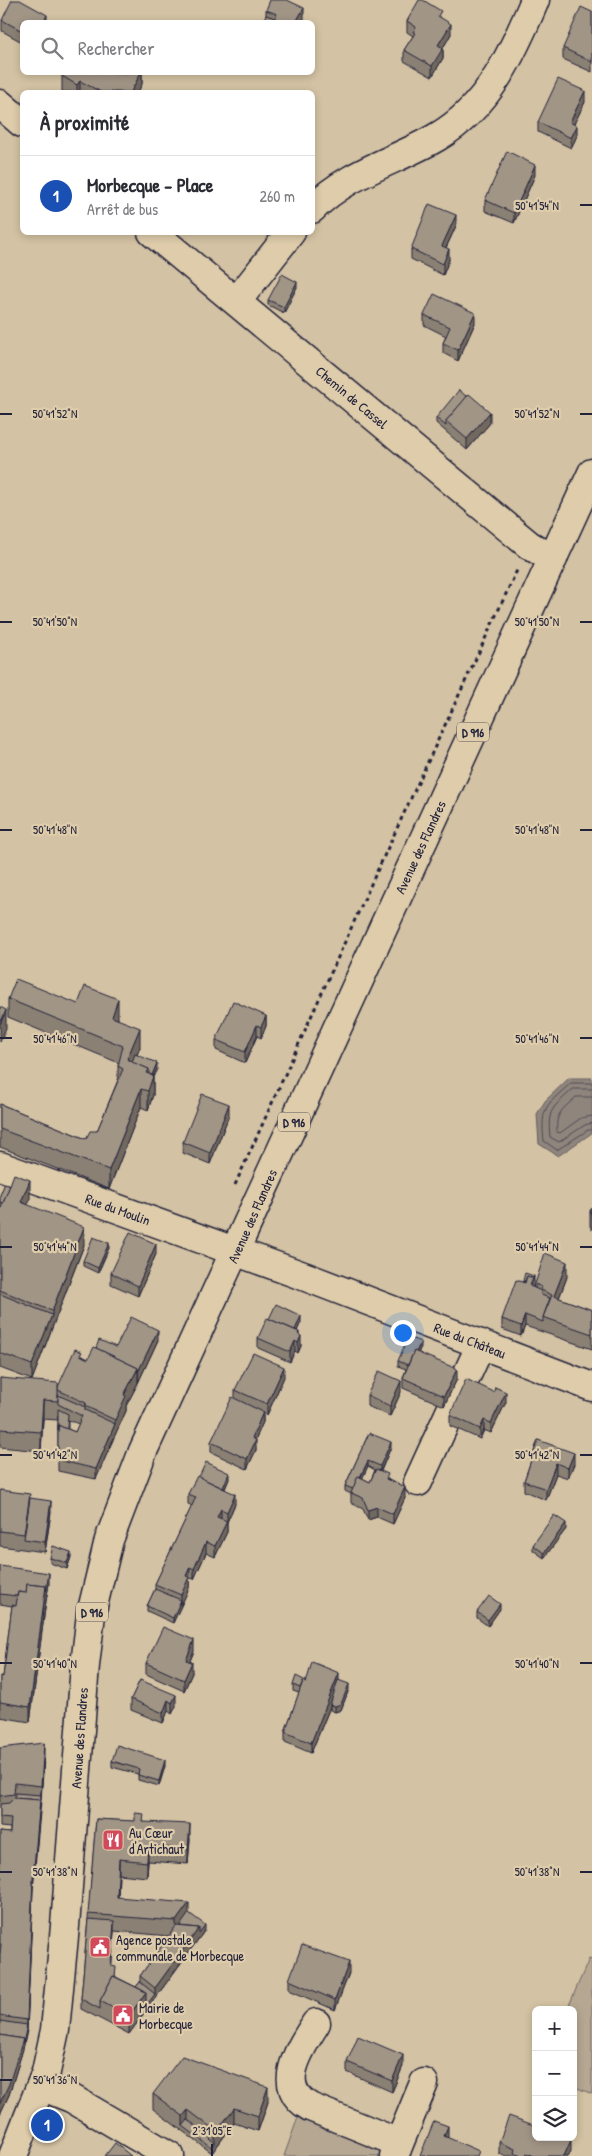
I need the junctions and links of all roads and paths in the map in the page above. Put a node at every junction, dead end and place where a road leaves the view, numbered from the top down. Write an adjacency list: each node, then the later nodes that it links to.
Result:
1 (535, 0): 4 (main road)
2 (0, 104): 3 (main road)
3 (20, 121)
4 (315, 206)
5 (156, 235): 7 (main road, Chemin de Cassel)
6 (289, 235): 7 (main road)
7 (237, 301): 9 (main road, Chemin de Cassel)
8 (592, 473): 10 (main road, Avenue des Flandres / D 916)
9 (529, 545): 10 (main road, Chemin de Cassel); 12 (path)
10 (553, 558): 13 (main road, Avenue des Flandres / D 916)
11 (0, 1166): 13 (main road, Rue du Moulin)
12 (232, 1191)
13 (235, 1252): 14 (main road, Rue du Château); 19 (main road, Avenue des Flandres / D 916)
14 (481, 1344): 15 (main road, Rue du Château); 16 (main road)
15 (592, 1387)
16 (418, 1482)
17 (316, 2023): 20 (main road)
18 (424, 2083): 20 (main road)
19 (41, 2086): 21 (main road, D 916); 22 (main road)
20 (396, 2150)
21 (13, 2156)
22 (170, 2156)

